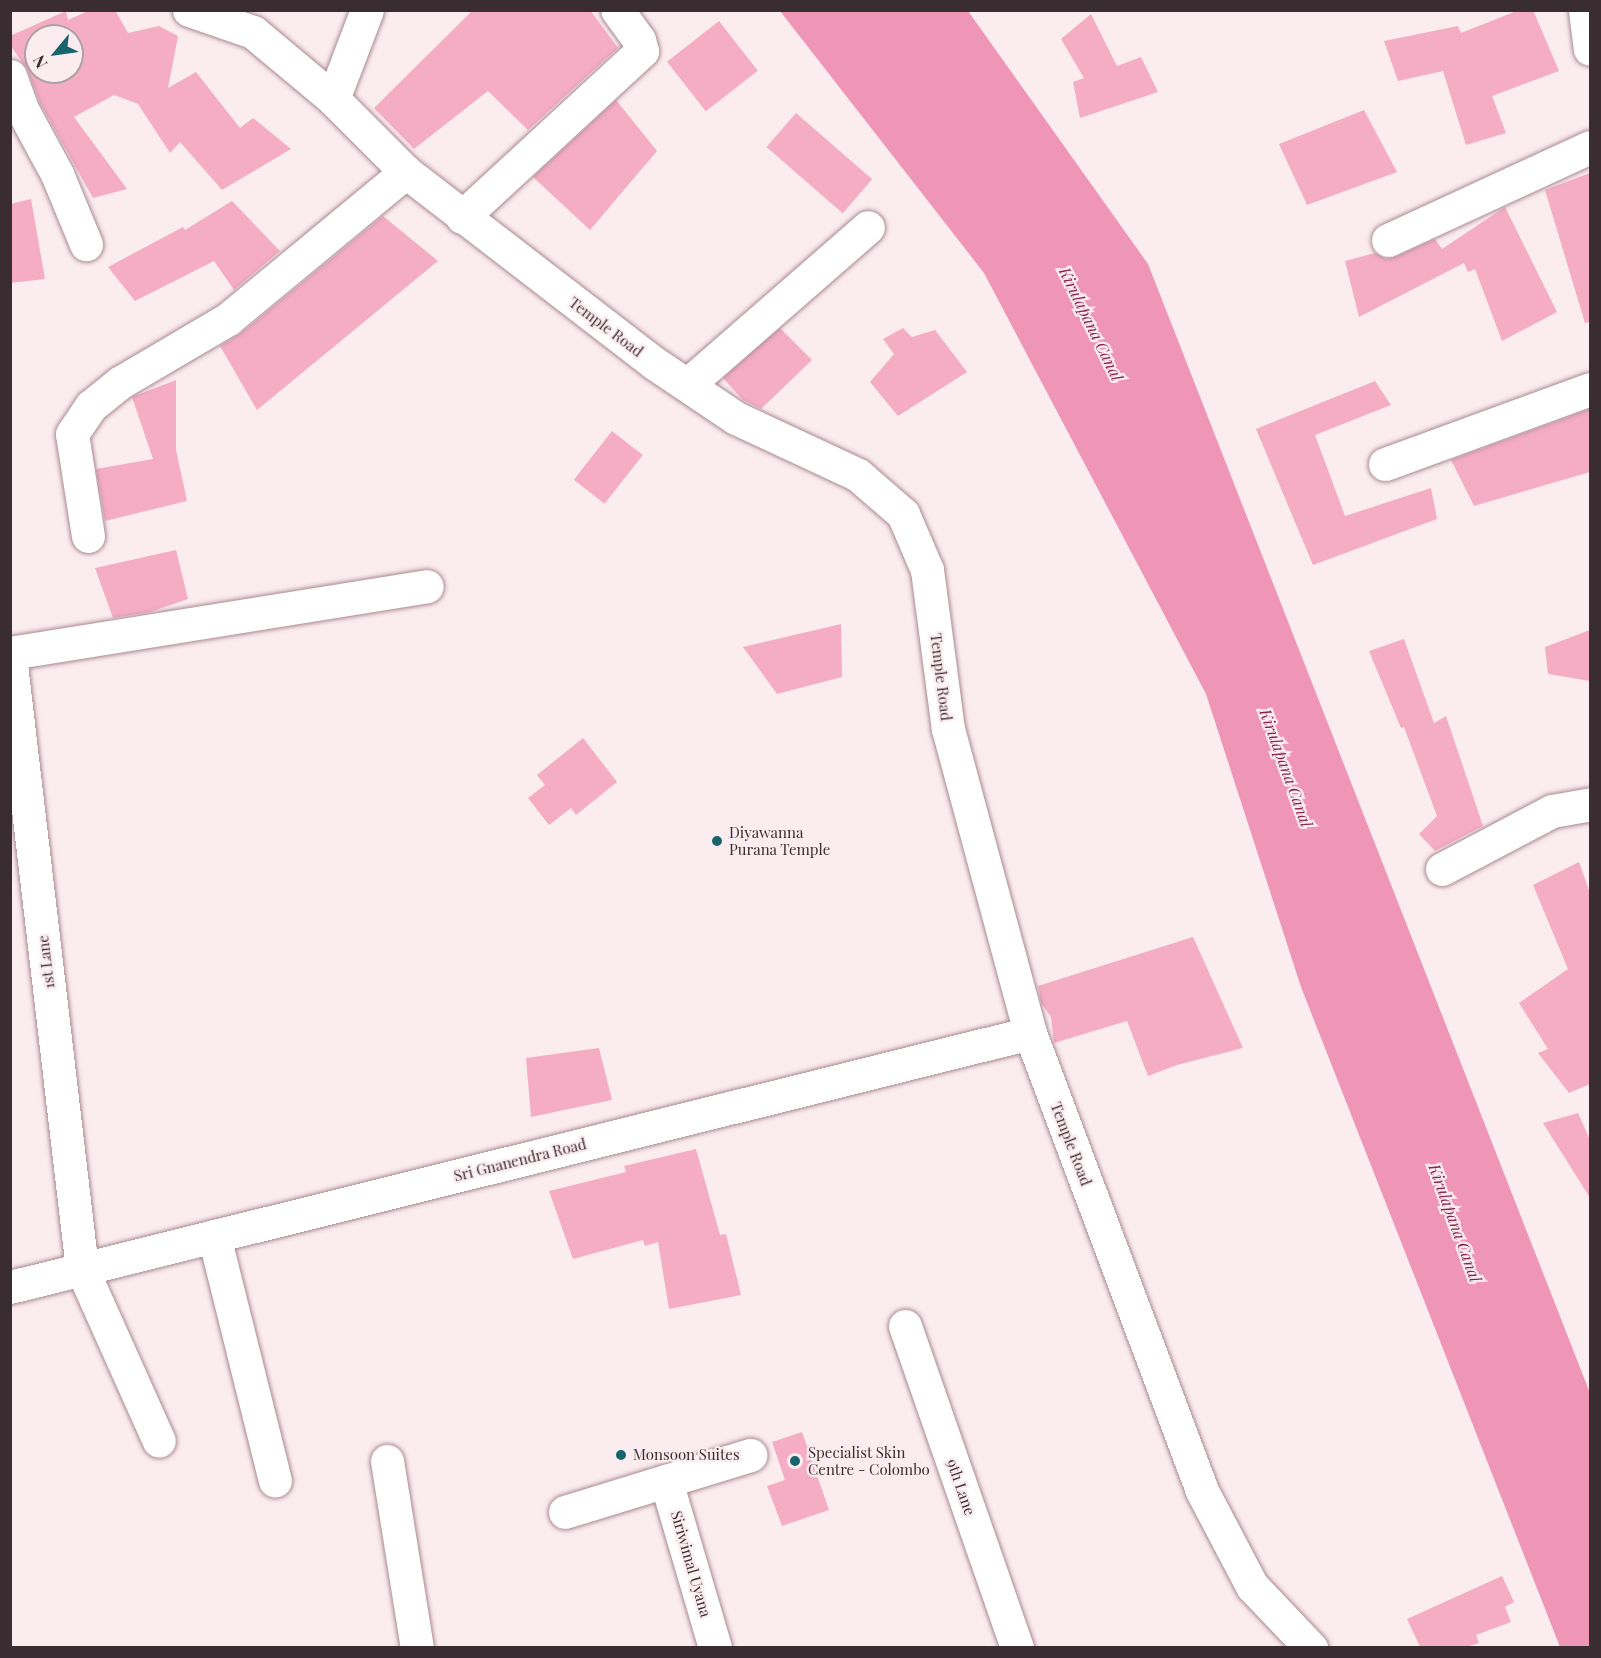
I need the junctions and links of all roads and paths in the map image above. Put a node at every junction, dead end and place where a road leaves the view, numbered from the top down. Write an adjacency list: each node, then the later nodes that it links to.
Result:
1 (189, 10): 5 (street, Temple Road)
2 (367, 10): 8 (street)
3 (617, 10): 11 (street)
4 (1585, 10): 6 (street)
5 (256, 21): 8 (street, Temple Road)
6 (1590, 48)
7 (10, 76): 14 (street)
8 (333, 99): 10 (street, Temple Road)
9 (1590, 147): 13 (street)
10 (406, 172): 11 (street, Temple Road); 18 (street)
11 (462, 218): 15 (street, Temple Road)
12 (868, 227): 15 (street)
13 (1388, 240)
14 (86, 244)
15 (687, 385): 24 (street, Temple Road)
16 (1590, 389): 17 (street)
17 (1385, 464)
18 (88, 536)
19 (427, 586): 20 (street)
20 (10, 655): 22 (street, 1st Lane)
21 (1590, 804): 23 (street)
22 (19, 805): 26 (street, 1st Lane)
23 (1442, 869)
24 (1030, 1034): 25 (street, Sri Gnanendra Road); 38 (street, Temple Road)
25 (213, 1236): 26 (street, Sri Gnanendra Road); 32 (street)
26 (81, 1269): 27 (street, Sri Gnanendra Road); 29 (street, 1st Lane)
27 (10, 1287)
28 (905, 1326): 37 (street, 9th Lane)
29 (159, 1441)
30 (750, 1455): 33 (street)
31 (387, 1461): 35 (street)
32 (275, 1480)
33 (666, 1481): 34 (street); 36 (street, Siriwimal Uyana)
34 (565, 1512)
35 (417, 1647)
36 (715, 1647)
37 (1017, 1647)
38 (1311, 1647)

